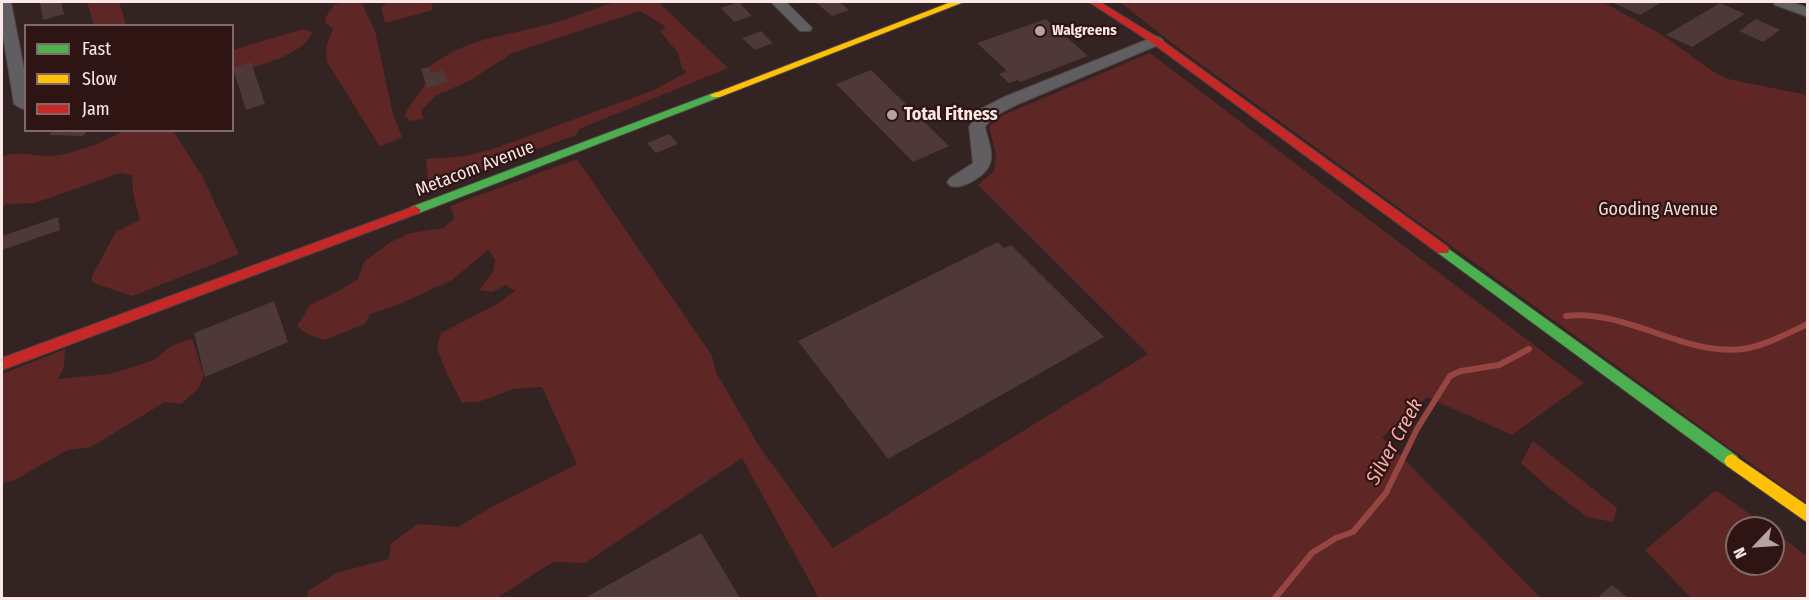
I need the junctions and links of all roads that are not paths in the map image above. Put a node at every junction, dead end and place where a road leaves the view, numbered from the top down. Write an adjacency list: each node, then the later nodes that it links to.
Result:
1 (4, 2): 10 (street)
2 (778, 2): 8 (street)
3 (934, 2): 12 (main road, Metacom Avenue)
4 (959, 2): 12 (main road, Metacom Avenue)
5 (1094, 2): 9 (main road)
6 (1780, 2): 7 (street)
7 (1808, 13)
8 (805, 28)
9 (1156, 41): 11 (street); 13 (main road)
10 (22, 104)
11 (956, 182)
12 (2, 363)
13 (1808, 516)

